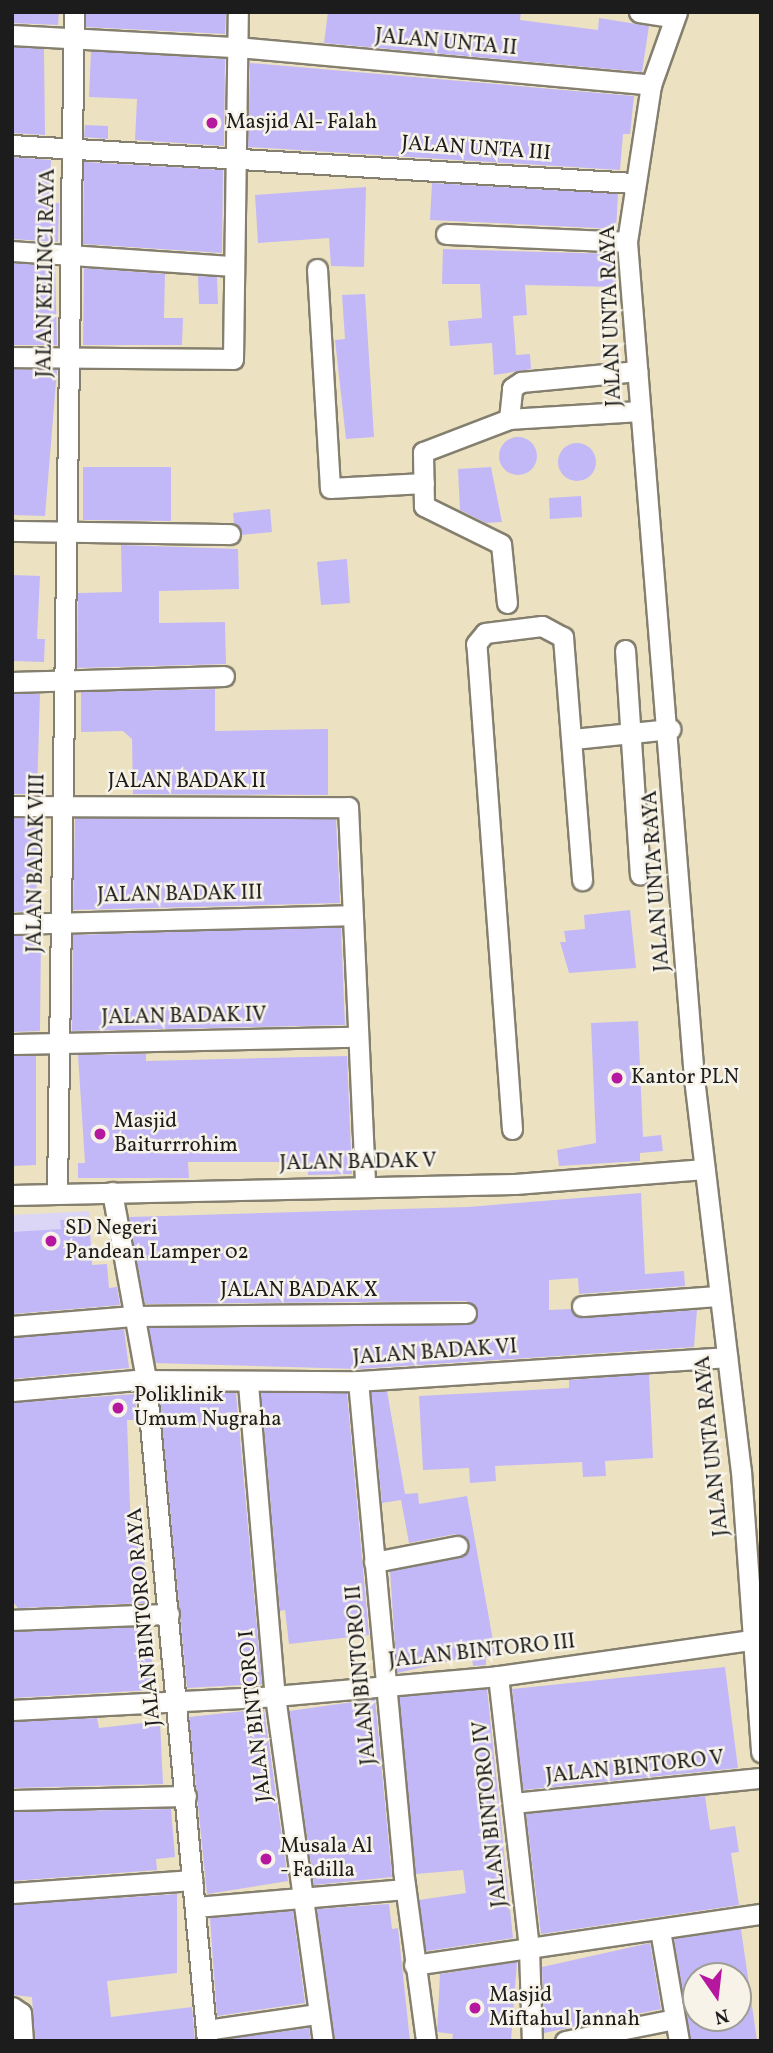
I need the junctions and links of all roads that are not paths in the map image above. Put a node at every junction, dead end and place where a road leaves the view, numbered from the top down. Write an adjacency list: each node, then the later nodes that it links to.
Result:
1 (74, 12): 6 (street, JALAN KELINCI RAYA)
2 (239, 12): 7 (street)
3 (639, 12): 4 (street)
4 (676, 15): 8 (street, JALAN UNTA RAYA)
5 (12, 35): 6 (street, JALAN UNTA II)
6 (73, 38): 7 (street, JALAN UNTA II); 10 (street, JALAN KELINCI RAYA)
7 (237, 47): 8 (street, JALAN UNTA II); 11 (street)
8 (651, 85): 12 (street, JALAN UNTA RAYA)
9 (12, 145): 10 (street, JALAN UNTA III)
10 (72, 145): 11 (street, JALAN UNTA III); 16 (street, JALAN KELINCI RAYA)
11 (232, 155): 12 (street, JALAN UNTA III); 17 (street)
12 (634, 183): 14 (street, JALAN UNTA RAYA)
13 (446, 234): 14 (street)
14 (627, 242): 21 (street, JALAN UNTA RAYA)
15 (12, 251): 16 (street)
16 (73, 254): 17 (street); 20 (street, JALAN KELINCI RAYA)
17 (231, 266): 20 (street)
18 (317, 269): 24 (street)
19 (12, 357): 20 (street)
20 (68, 359): 26 (street, JALAN KELINCI RAYA)
21 (637, 371): 22 (street, JALAN UNTA RAYA); 23 (street)
22 (639, 411): 23 (street); 33 (street, JALAN UNTA RAYA)
23 (509, 419): 24 (street)
24 (424, 483): 28 (street)
25 (12, 531): 26 (street)
26 (66, 534): 27 (street); 32 (street, JALAN BADAK VIII)
27 (230, 534)
28 (507, 603)
29 (625, 650): 34 (street)
30 (224, 677): 32 (street)
31 (12, 682): 32 (street)
32 (63, 682): 37 (street, JALAN BADAK VIII)
33 (670, 729): 34 (street); 47 (street, JALAN UNTA RAYA)
34 (629, 736): 35 (street); 38 (street)
35 (573, 739): 39 (street); 46 (street)
36 (12, 806): 37 (street, JALAN BADAK II)
37 (61, 806): 40 (street, JALAN BADAK II); 41 (street, JALAN BADAK VIII)
38 (640, 874)
39 (582, 880)
40 (349, 915): 41 (street, JALAN BADAK III); 43 (street)
41 (59, 923): 42 (street, JALAN BADAK III); 44 (street, JALAN BADAK VIII)
42 (12, 925)
43 (356, 1037): 44 (street, JALAN BADAK IV); 48 (street)
44 (56, 1043): 45 (street, JALAN BADAK IV); 50 (street, JALAN BADAK VIII)
45 (12, 1044)
46 (512, 1129)
47 (704, 1169): 48 (street, JALAN BADAK V); 52 (street, JALAN UNTA RAYA)
48 (365, 1185): 49 (street, JALAN BADAK V)
49 (111, 1192): 50 (street, JALAN BADAK V); 55 (street, JALAN BINTORO RAYA)
50 (57, 1193): 51 (street, JALAN BADAK V)
51 (12, 1195)
52 (718, 1296): 53 (street); 57 (street, JALAN UNTA RAYA)
53 (582, 1306)
54 (466, 1312): 55 (street, JALAN BADAK X)
55 (133, 1316): 56 (street, JALAN BADAK X); 58 (street, JALAN BINTORO RAYA)
56 (12, 1326)
57 (727, 1357): 59 (street, JALAN BADAK VI); 66 (street, JALAN UNTA RAYA)
58 (146, 1380): 60 (street, JALAN BADAK VI); 61 (street, JALAN BADAK VI); 64 (street, JALAN BINTORO RAYA)
59 (358, 1381): 60 (street, JALAN BADAK VI); 63 (street, JALAN BINTORO II)
60 (248, 1384): 69 (street, JALAN BINTORO I)
61 (12, 1391)
62 (457, 1545): 63 (street)
63 (374, 1562): 68 (street, JALAN BINTORO II)
64 (169, 1614): 65 (street); 70 (street, JALAN BINTORO RAYA)
65 (12, 1620)
66 (752, 1640): 67 (street, JALAN BINTORO III); 72 (street, JALAN UNTA RAYA)
67 (498, 1676): 68 (street, JALAN BINTORO III); 76 (street, JALAN BINTORO IV)
68 (386, 1686): 69 (street, JALAN BINTORO III); 78 (street, JALAN BINTORO II)
69 (275, 1696): 70 (street, JALAN BINTORO III); 80 (street, JALAN BINTORO I)
70 (174, 1702): 71 (street, JALAN BINTORO III); 74 (street, JALAN BINTORO RAYA)
71 (12, 1710)
72 (761, 1752)
73 (761, 1778): 76 (street, JALAN BINTORO V)
74 (186, 1796): 75 (street); 77 (street, JALAN BINTORO RAYA)
75 (12, 1800)
76 (513, 1803): 84 (street, JALAN BINTORO IV)
77 (194, 1880): 79 (street); 81 (street, JALAN BINTORO RAYA)
78 (405, 1889): 80 (street); 85 (street, JALAN BINTORO II)
79 (12, 1893)
80 (299, 1899): 81 (street); 87 (street, JALAN BINTORO I)
81 (196, 1907): 89 (street, JALAN BINTORO RAYA)
82 (761, 1914): 83 (street)
83 (660, 1930): 84 (street); 88 (street)
84 (528, 1948): 85 (street); 93 (street, JALAN BINTORO IV)
85 (414, 1965): 92 (street, JALAN BINTORO II)
86 (12, 2007): 90 (street)
87 (317, 2014): 89 (street); 91 (street, JALAN BINTORO I)
88 (675, 2019): 94 (street); 95 (street)
89 (206, 2035)
90 (23, 2041)
91 (323, 2041)
92 (426, 2041)
93 (532, 2041)
94 (565, 2041)
95 (679, 2041)

